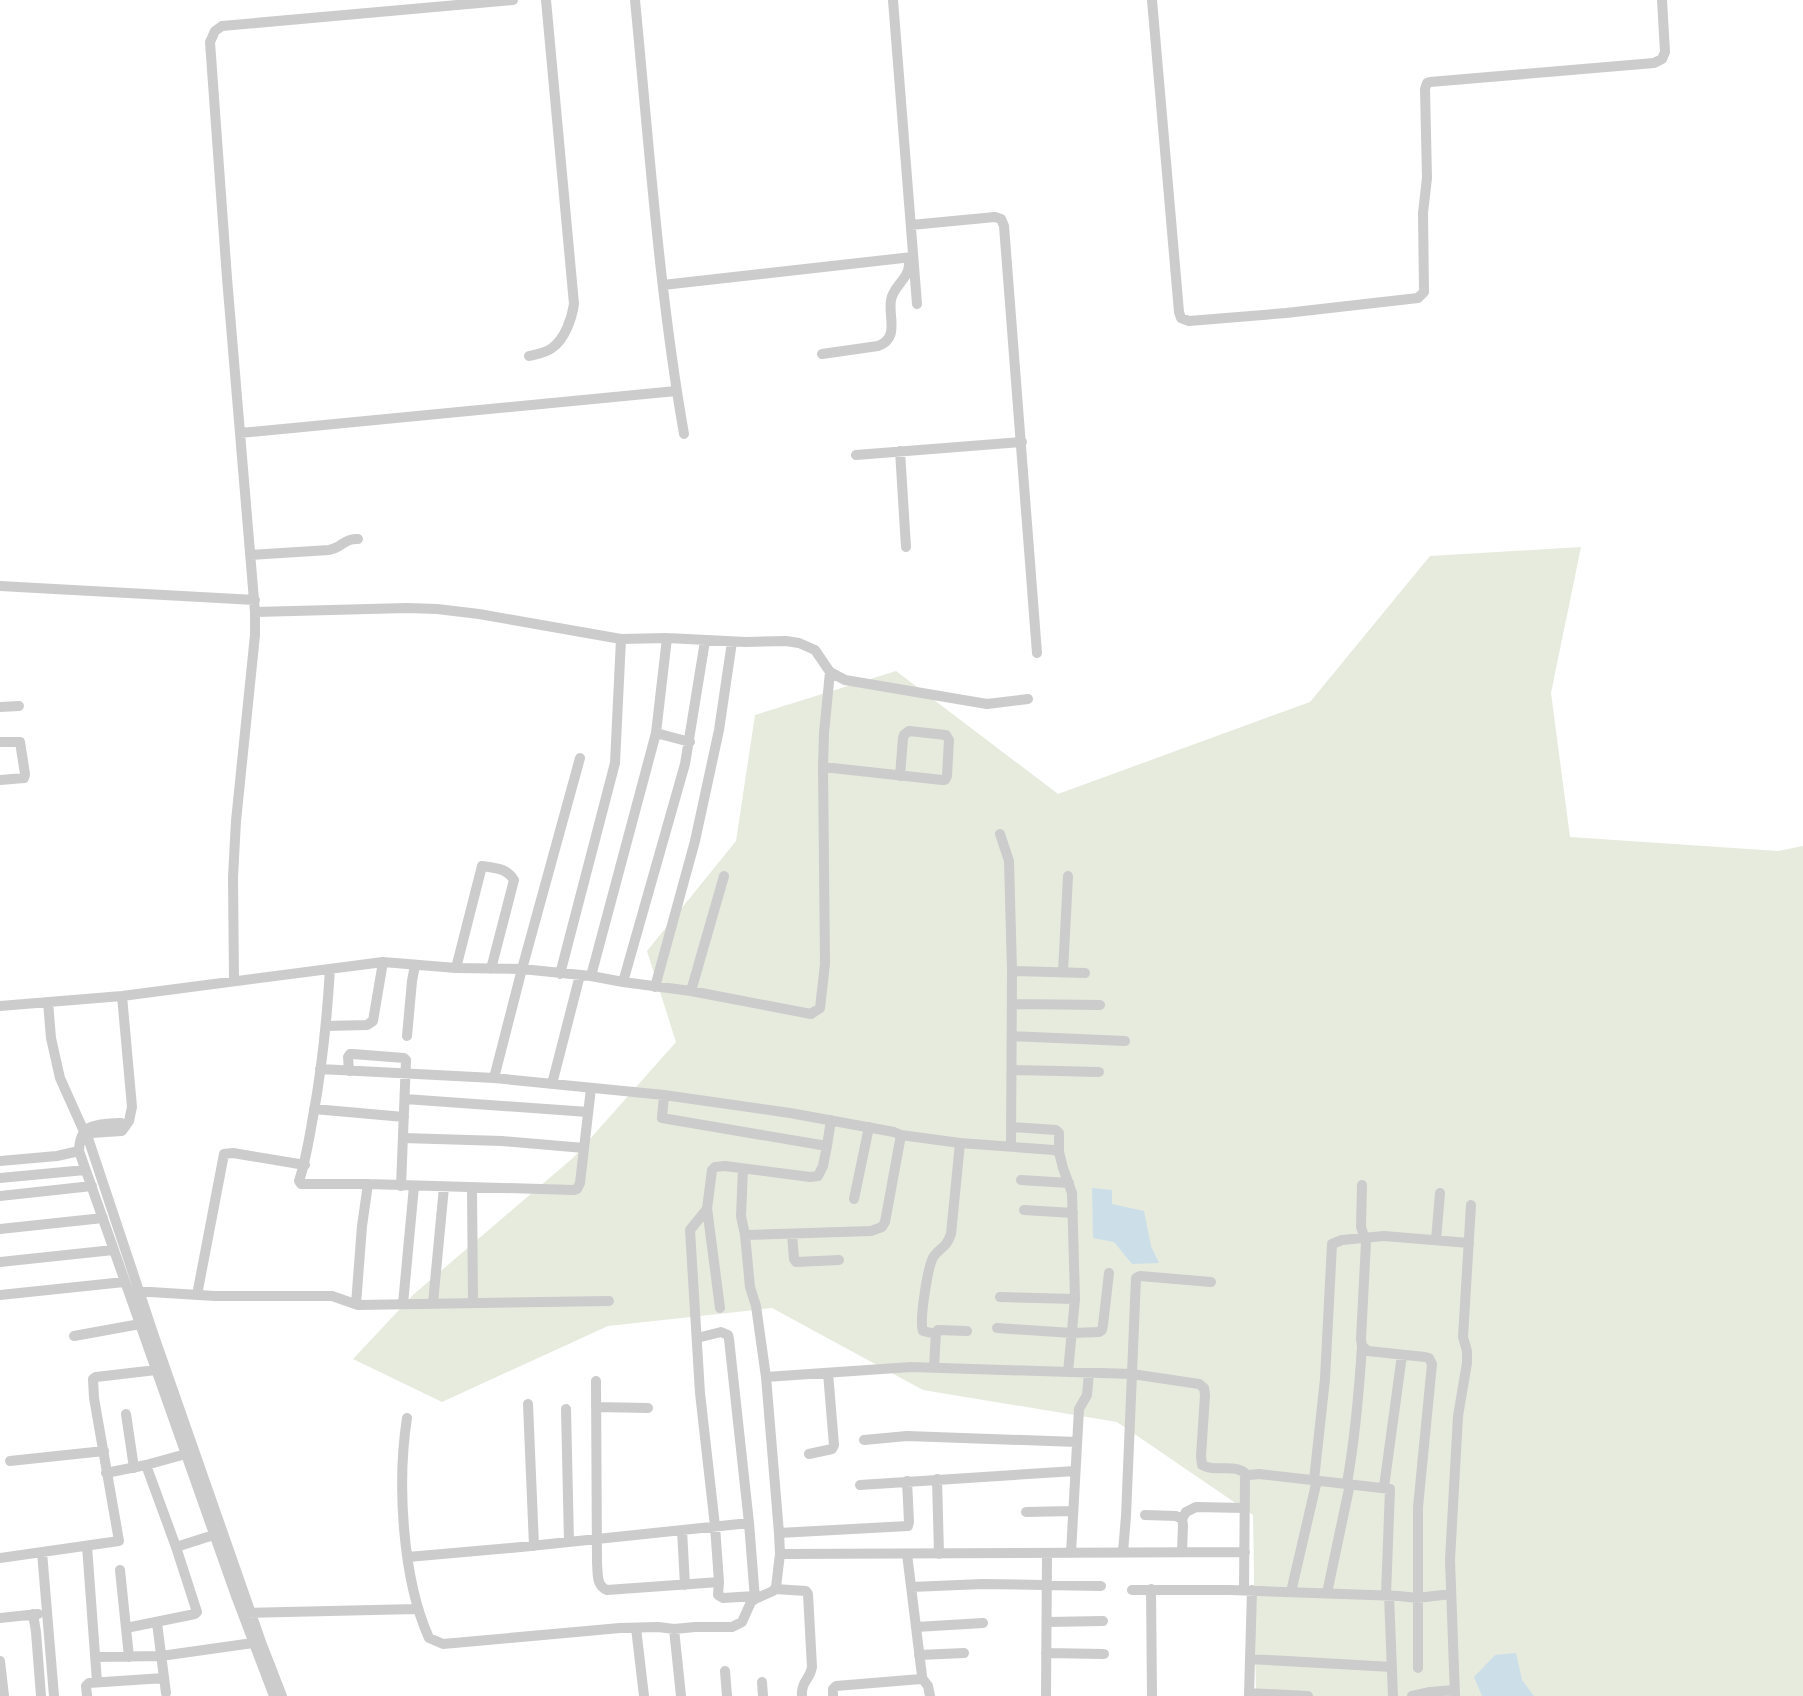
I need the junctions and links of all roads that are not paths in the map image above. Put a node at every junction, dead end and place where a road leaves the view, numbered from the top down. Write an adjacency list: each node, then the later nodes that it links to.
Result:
1 (513, 0): 14 (street)
2 (546, 0): 12 (street)
3 (635, 0): 9 (street)
4 (893, 0): 7 (street)
5 (1152, 0): 6 (street)
6 (1662, 0)
7 (911, 225): 8 (street); 16 (street)
8 (910, 258): 9 (street); 10 (street); 11 (street)
9 (663, 285): 13 (street)
10 (917, 304)
11 (822, 354)
12 (529, 356)
13 (676, 391): 14 (street); 15 (street)
14 (240, 433): 21 (street)
15 (684, 434)
16 (1022, 442): 17 (street); 29 (street)
17 (900, 451): 18 (street); 20 (street)
18 (856, 454)
19 (358, 539): 21 (street)
20 (906, 547)
21 (251, 555): 23 (street)
22 (0, 586): 23 (street)
23 (255, 600): 24 (street)
24 (255, 612): 26 (street); 55 (street)
25 (667, 638): 26 (street); 27 (street); 34 (street)
26 (621, 639): 53 (street)
27 (705, 641): 28 (street); 36 (street)
28 (732, 642): 30 (street); 57 (street)
29 (1037, 653)
30 (830, 672): 31 (street); 38 (street)
31 (1028, 699)
32 (19, 706): 33 (street)
33 (0, 707)
34 (656, 733): 36 (street); 54 (street)
35 (0, 742): 40 (street)
36 (690, 742): 56 (street)
37 (580, 758): 49 (street)
38 (823, 767): 39 (street); 58 (street)
39 (900, 776): 39 (street)
40 (0, 780)
41 (1000, 834): 50 (street)
42 (724, 876): 58 (street)
43 (1068, 876): 51 (street)
44 (382, 962): 45 (street); 47 (street); 64 (street)
45 (415, 965): 46 (street); 65 (street)
46 (456, 968): 48 (street); 48 (street)
47 (330, 969): 55 (street); 64 (street)
48 (491, 969): 49 (street)
49 (522, 969): 53 (street); 73 (street)
50 (1012, 971): 51 (street); 61 (street)
51 (1064, 972): 52 (street)
52 (1085, 973)
53 (560, 974): 54 (street)
54 (585, 975): 56 (street); 74 (street)
55 (234, 980): 59 (street)
56 (623, 982): 57 (street)
57 (656, 987): 58 (street)
58 (691, 991)
59 (122, 996): 60 (street); 85 (street)
60 (48, 1002): 63 (street); 85 (street)
61 (1012, 1004): 62 (street); 66 (street)
62 (1100, 1005)
63 (0, 1006)
64 (326, 1026): 68 (street)
65 (407, 1036)
66 (1012, 1036): 67 (street); 69 (street)
67 (1125, 1041)
68 (320, 1069): 70 (street); 78 (street)
69 (1012, 1070): 71 (street); 83 (street)
70 (349, 1071): 72 (street); 72 (street)
71 (1099, 1072)
72 (406, 1074): 73 (street); 77 (street)
73 (494, 1078): 74 (street)
74 (552, 1084): 75 (street)
75 (591, 1088): 76 (street); 79 (street)
76 (663, 1095): 81 (street); 88 (street)
77 (405, 1099): 79 (street); 80 (street)
78 (314, 1109): 80 (street); 95 (street)
79 (588, 1112): 90 (street)
80 (404, 1117): 86 (street)
81 (831, 1120): 82 (street); 88 (street)
82 (869, 1127): 84 (street); 113 (street)
83 (1011, 1127): 89 (street); 92 (street)
84 (901, 1135): 87 (street); 120 (street)
85 (85, 1136): 91 (street); 130 (street)
86 (403, 1138): 90 (street); 106 (street)
87 (960, 1143): 89 (street); 145 (street)
88 (827, 1146): 96 (street)
89 (1011, 1147): 92 (street)
90 (584, 1148): 109 (street)
91 (79, 1151): 93 (street); 97 (street)
92 (1059, 1152): 102 (street)
93 (57, 1155): 94 (street); 98 (street)
94 (0, 1161)
95 (305, 1165): 103 (street); 132 (street)
96 (743, 1169): 115 (street); 121 (street)
97 (86, 1170): 98 (street); 105 (street)
98 (61, 1172): 99 (street)
99 (45, 1174): 100 (street); 110 (street)
100 (0, 1178)
101 (1021, 1180): 102 (street)
102 (1069, 1183): 117 (street)
103 (368, 1184): 106 (street); 138 (street)
104 (1362, 1185): 122 (street)
105 (92, 1186): 110 (street); 118 (street)
106 (401, 1186): 107 (street)
107 (414, 1186): 108 (street); 139 (street)
108 (444, 1187): 109 (street); 136 (street)
109 (472, 1188): 137 (street)
110 (47, 1191): 112 (street)
111 (1440, 1193): 123 (street)
112 (0, 1196)
113 (854, 1199)
114 (1471, 1205): 124 (street)
115 (707, 1208): 140 (street); 147 (street)
116 (1024, 1210): 117 (street)
117 (1073, 1214): 134 (street)
118 (103, 1218): 119 (street); 125 (street)
119 (0, 1229)
120 (792, 1234): 121 (street); 126 (street)
121 (745, 1235): 156 (street)
122 (1365, 1237): 123 (street); 148 (street); 176 (street)
123 (1436, 1240): 124 (street)
124 (1468, 1243): 219 (street)
125 (113, 1250): 127 (street); 130 (street)
126 (839, 1260)
127 (0, 1262)
128 (1109, 1273): 144 (street)
129 (1211, 1282): 155 (street)
130 (130, 1288): 131 (street); 132 (street); 141 (street); 167 (street)
131 (0, 1295)
132 (197, 1295): 138 (street)
133 (1000, 1297): 134 (street)
134 (1075, 1299): 144 (street)
135 (609, 1301): 137 (street)
136 (433, 1303): 137 (street); 139 (street)
137 (473, 1303)
138 (356, 1304): 139 (street)
139 (403, 1304)
140 (720, 1308)
141 (140, 1324): 146 (street); 151 (street)
142 (997, 1328): 144 (street)
143 (967, 1331): 145 (street)
144 (1072, 1333): 153 (street)
145 (936, 1334): 150 (street)
146 (74, 1336)
147 (697, 1338): 186 (street); 187 (street)
148 (1362, 1346): 149 (street); 178 (street)
149 (1402, 1355): 180 (street); 222 (street)
150 (934, 1367): 152 (street); 153 (street)
151 (156, 1370): 166 (street); 167 (street)
152 (828, 1372): 156 (street); 168 (street)
153 (1068, 1372): 154 (street)
154 (1089, 1373): 155 (street); 165 (street)
155 (1132, 1374): 174 (street); 197 (street)
156 (766, 1377): 189 (street)
157 (596, 1381): 159 (street)
158 (528, 1404): 194 (street)
159 (596, 1407): 160 (street); 191 (street)
160 (648, 1408)
161 (566, 1409): 192 (street)
162 (126, 1414): 171 (street)
163 (407, 1418): 205 (street)
164 (864, 1440): 165 (street)
165 (1077, 1442): 172 (street)
166 (104, 1451): 169 (street); 173 (street)
167 (191, 1453): 170 (street); 190 (street)
168 (809, 1454)
169 (10, 1461)
170 (146, 1466): 171 (street); 195 (street)
171 (134, 1468): 173 (street)
172 (1076, 1471): 175 (street); 182 (street)
173 (106, 1473): 193 (street)
174 (1247, 1475): 176 (street); 181 (street)
175 (937, 1479): 177 (street); 204 (street)
176 (1315, 1480): 178 (street); 217 (street)
177 (907, 1481): 179 (street); 189 (street)
178 (1349, 1484): 180 (street); 218 (street)
179 (860, 1485)
180 (1384, 1487): 220 (street)
181 (1245, 1508): 185 (street); 199 (street)
182 (1073, 1511): 183 (street); 201 (street)
183 (1026, 1512)
184 (1144, 1515): 185 (street)
185 (1182, 1519): 198 (street)
186 (749, 1523): 187 (street); 221 (street)
187 (715, 1526): 188 (street); 208 (street)
188 (682, 1530): 191 (street); 209 (street)
189 (779, 1533): 202 (street)
190 (219, 1534): 195 (street); 225 (street)
191 (597, 1539): 192 (street); 209 (street)
192 (569, 1542): 194 (street)
193 (87, 1546): 196 (street); 242 (street)
194 (534, 1546): 205 (street)
195 (176, 1547): 230 (street)
196 (42, 1552): 206 (street); 224 (street)
197 (1123, 1552): 198 (street); 201 (street)
198 (1182, 1552): 199 (street)
199 (1245, 1552): 216 (street)
200 (1047, 1553): 201 (street); 204 (street); 210 (street)
201 (1071, 1553)
202 (780, 1554): 203 (street); 213 (street)
203 (907, 1554): 204 (street); 212 (street)
204 (939, 1554)
205 (408, 1557): 223 (street)
206 (0, 1558)
207 (120, 1570): 233 (street)
208 (719, 1582): 209 (street); 221 (street)
209 (685, 1585)
210 (1048, 1586): 211 (street); 212 (street); 229 (street)
211 (1101, 1586)
212 (911, 1587): 232 (street)
213 (775, 1589): 221 (street); 266 (street)
214 (1151, 1589): 215 (street); 216 (street); 270 (street)
215 (1132, 1590)
216 (1248, 1590): 217 (street); 244 (street)
217 (1292, 1592): 218 (street)
218 (1327, 1593): 220 (street)
219 (1451, 1594): 222 (street); 254 (street)
220 (1388, 1595): 222 (street); 246 (street)
221 (755, 1597): 235 (street)
222 (1417, 1598): 247 (street)
223 (417, 1609): 225 (street); 234 (street)
224 (47, 1613): 226 (street); 258 (street)
225 (247, 1613): 236 (street); 261 (street)
226 (33, 1614): 227 (street); 257 (street)
227 (0, 1618)
228 (1103, 1621): 229 (street)
229 (1047, 1622): 238 (street)
230 (157, 1623): 233 (street); 241 (street)
231 (983, 1623): 232 (street)
232 (916, 1627): 240 (street)
233 (126, 1628): 243 (street)
234 (636, 1628): 235 (street); 262 (street)
235 (674, 1629): 263 (street)
236 (253, 1643): 241 (street); 260 (street)
237 (964, 1653): 240 (street)
238 (1046, 1653): 239 (street); 269 (street)
239 (1104, 1654)
240 (919, 1655): 250 (street)
241 (161, 1656): 243 (street); 249 (street)
242 (95, 1657): 243 (street); 251 (street)
243 (129, 1657)
244 (1250, 1659): 246 (street); 255 (street)
245 (0, 1662): 256 (street)
246 (1392, 1667): 272 (street)
247 (1418, 1668)
248 (725, 1671): 264 (street)
249 (164, 1678): 251 (street); 253 (street)
250 (922, 1678): 267 (street); 268 (street)
251 (97, 1682): 259 (street)
252 (762, 1682): 265 (street)
253 (166, 1693)
254 (1455, 1693): 273 (street)
255 (1249, 1694): 271 (street)
256 (4, 1696)
257 (40, 1696)
258 (54, 1696)
259 (87, 1696)
260 (274, 1696)
261 (282, 1696)
262 (644, 1696)
263 (681, 1696)
264 (727, 1696)
265 (763, 1696)
266 (802, 1696)
267 (833, 1696)
268 (930, 1696)
269 (1046, 1696)
270 (1152, 1696)
271 (1308, 1696)
272 (1393, 1696)
273 (1412, 1696)

